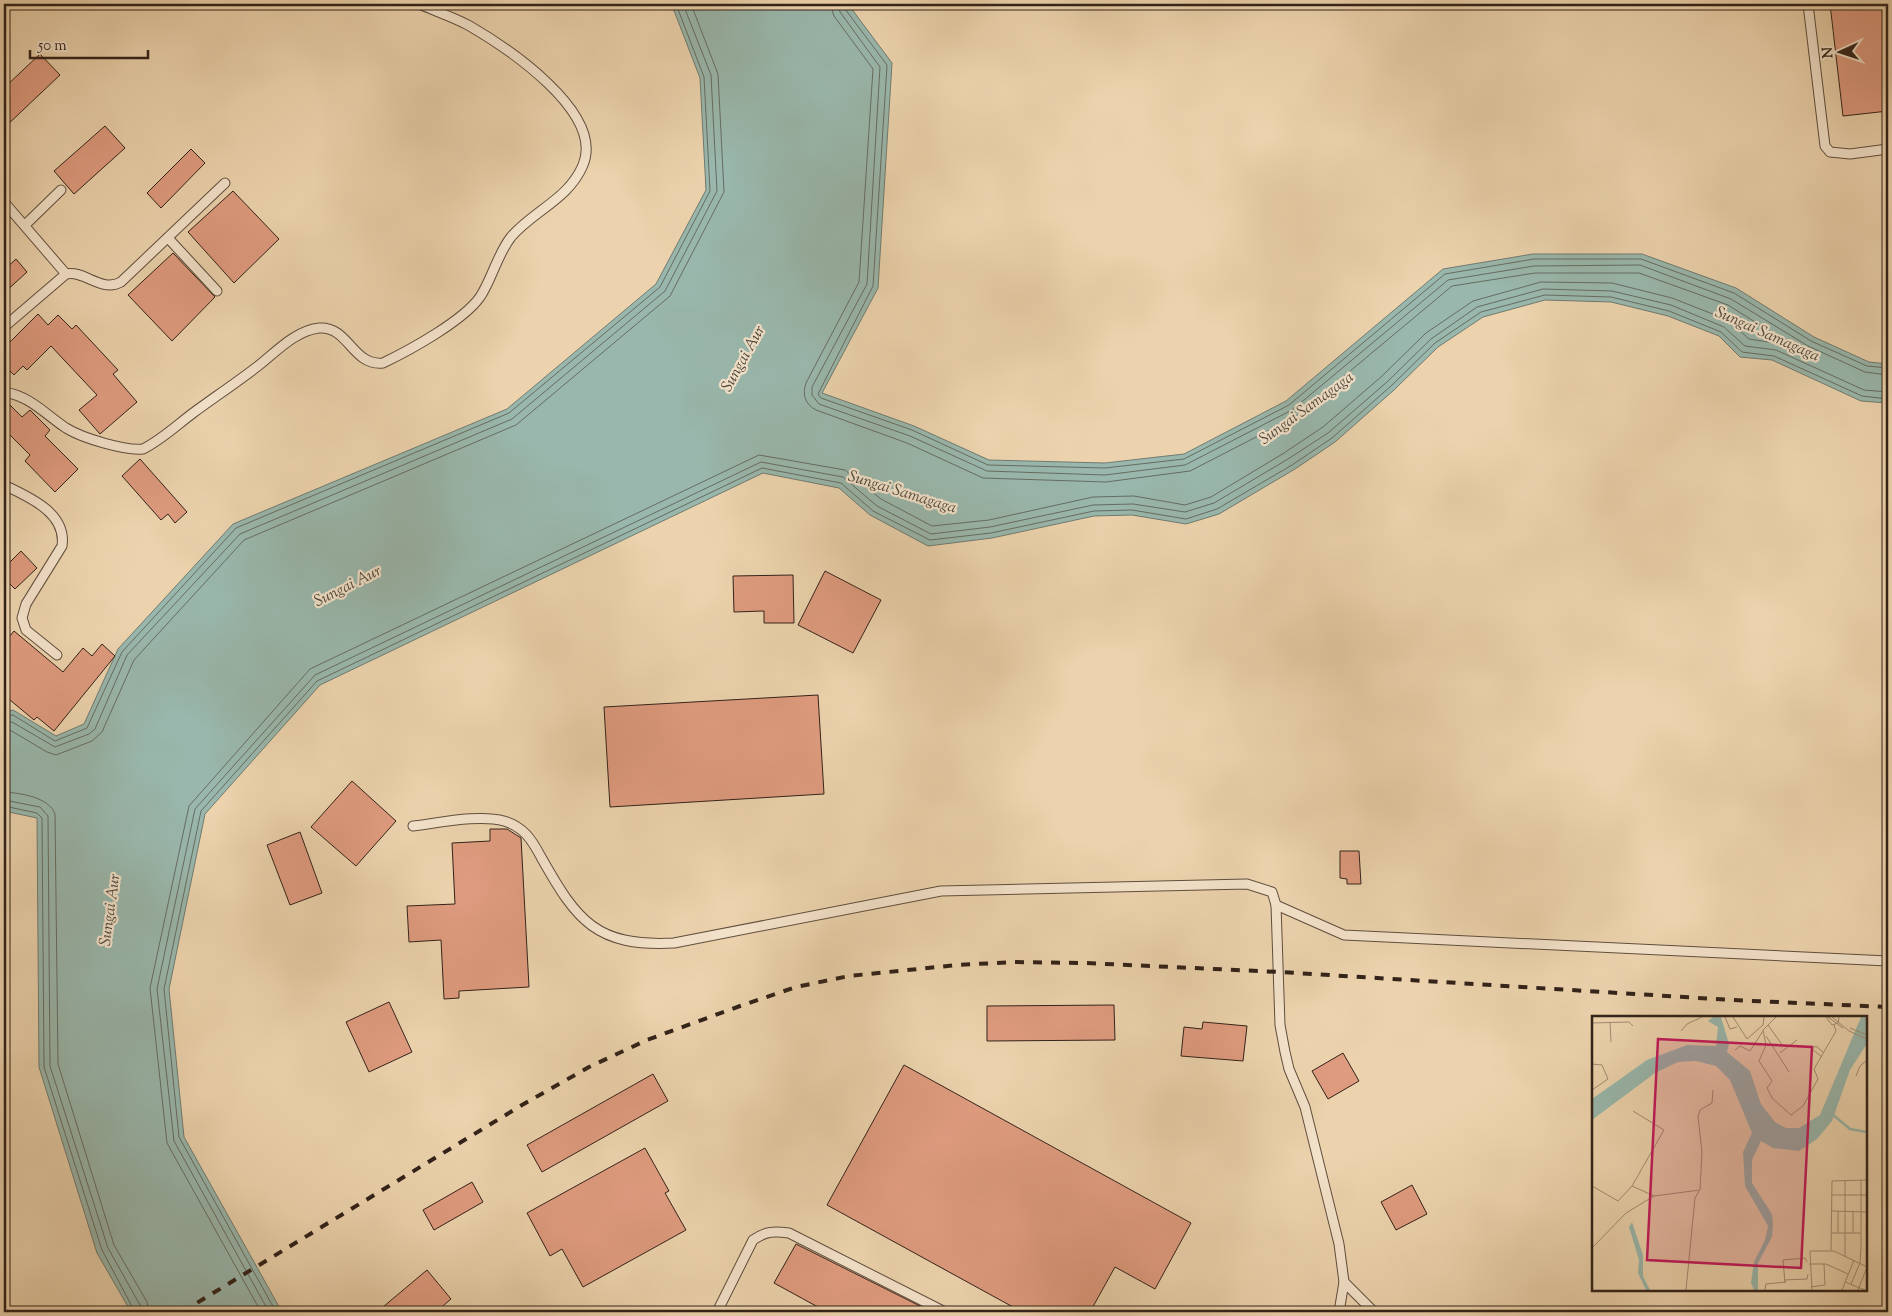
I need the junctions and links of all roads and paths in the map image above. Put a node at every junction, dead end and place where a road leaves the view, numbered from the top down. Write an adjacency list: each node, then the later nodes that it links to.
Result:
1 (419, 4): 12 (lane)
2 (1808, 4): 3 (lane)
3 (1888, 149)
4 (226, 183): 8 (lane)
5 (61, 190): 7 (lane)
6 (4, 202): 7 (lane)
7 (24, 225): 9 (lane)
8 (168, 238): 9 (lane); 10 (lane)
9 (66, 274): 11 (lane)
10 (217, 291)
11 (4, 327)
12 (4, 392)
13 (4, 485): 14 (lane)
14 (57, 655)
15 (413, 826): 16 (lane)
16 (1276, 905): 17 (lane); 18 (lane)
17 (1888, 961)
18 (1344, 1282): 21 (lane); 22 (lane)
19 (717, 1312): 20 (lane)
20 (945, 1312)
21 (1339, 1312)
22 (1374, 1312)

